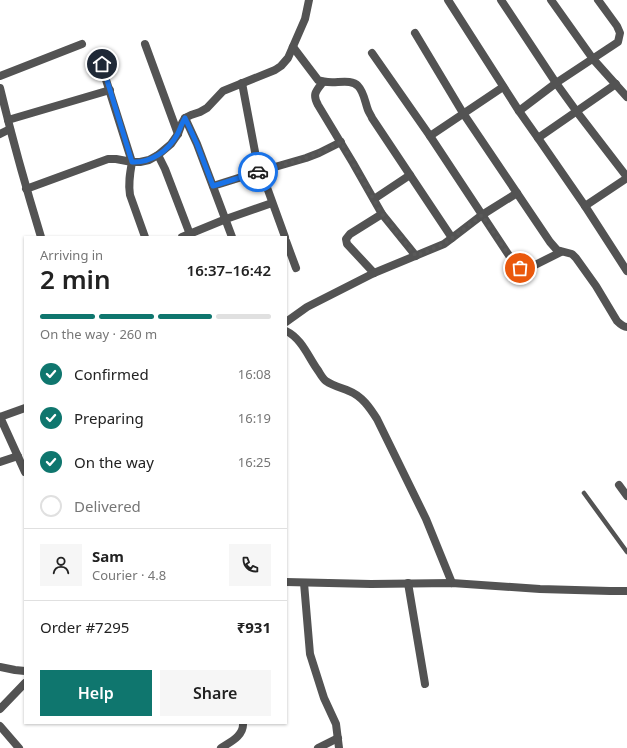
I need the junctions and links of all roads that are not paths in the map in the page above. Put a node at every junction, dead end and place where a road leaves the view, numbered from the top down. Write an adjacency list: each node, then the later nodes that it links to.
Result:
1 (309, 0): 9 (street)
2 (448, 0): 18 (street)
3 (501, 0): 16 (street)
4 (551, 0): 11 (street)
5 (598, 0): 11 (street)
6 (414, 33): 24 (street)
7 (82, 44): 13 (street)
8 (145, 44): 29 (street)
9 (293, 47): 14 (street); 15 (street)
10 (372, 53): 30 (street)
11 (593, 59): 16 (street); 17 (street)
12 (102, 64): 20 (street)
13 (0, 76)
14 (323, 82): 32 (street); 36 (street)
15 (242, 83): 25 (street); 35 (street)
16 (556, 84): 22 (street); 23 (street)
17 (616, 84): 21 (street); 23 (street)
18 (503, 87): 22 (street); 24 (street)
19 (0, 88): 26 (street)
20 (110, 90): 26 (street); 34 (street)
21 (627, 96)
22 (518, 111): 31 (street)
23 (577, 112): 31 (street); 37 (street)
24 (463, 113): 30 (street); 40 (street)
25 (185, 118): 29 (street); 38 (street)
26 (8, 120): 27 (street)
27 (10, 129): 28 (street); 39 (street)
28 (0, 134)
29 (178, 134): 33 (street)
30 (430, 136): 45 (street)
31 (538, 138): 43 (street)
32 (341, 142): 35 (street); 41 (street)
33 (158, 155): 34 (street); 49 (street)
34 (132, 162): 39 (street); 48 (street)
35 (261, 171): 38 (street); 42 (street)
36 (410, 175): 41 (street); 52 (street)
37 (627, 178): 43 (street)
38 (213, 186): 46 (street)
39 (26, 189): 47 (street)
40 (517, 193): 45 (street); 54 (street)
41 (374, 199): 44 (street)
42 (272, 203): 46 (street); 51 (street)
43 (585, 206): 57 (street)
44 (382, 214): 55 (street); 58 (street)
45 (482, 215): 52 (street); 54 (street)
46 (226, 219): 49 (street); 50 (street)
47 (41, 236)
48 (145, 236)
49 (187, 236)
50 (232, 236)
51 (284, 236)
52 (452, 238): 55 (street)
53 (287, 244): 56 (street)
54 (561, 252): 60 (street)
55 (416, 256): 58 (street)
56 (296, 268)
57 (627, 272)
58 (374, 274): 59 (street)
59 (287, 321)
60 (627, 327)
61 (287, 332): 74 (street)
62 (24, 408): 63 (street)
63 (0, 417): 64 (street)
64 (18, 456): 65 (street); 66 (street)
65 (0, 462)
66 (24, 470)
67 (619, 485): 69 (street)
68 (584, 493): 70 (lane)
69 (627, 496)
70 (627, 552)
71 (287, 582): 72 (street)
72 (304, 583): 73 (street); 83 (street)
73 (408, 583): 74 (street); 79 (street)
74 (452, 583): 75 (street)
75 (627, 591)
76 (0, 667): 77 (street)
77 (24, 671)
78 (24, 683): 80 (street)
79 (425, 684)
80 (0, 709)
81 (243, 724): 85 (street)
82 (0, 726): 84 (street)
83 (338, 738): 86 (street); 87 (street)
84 (19, 748)
85 (221, 748)
86 (318, 748)
87 (339, 748)

